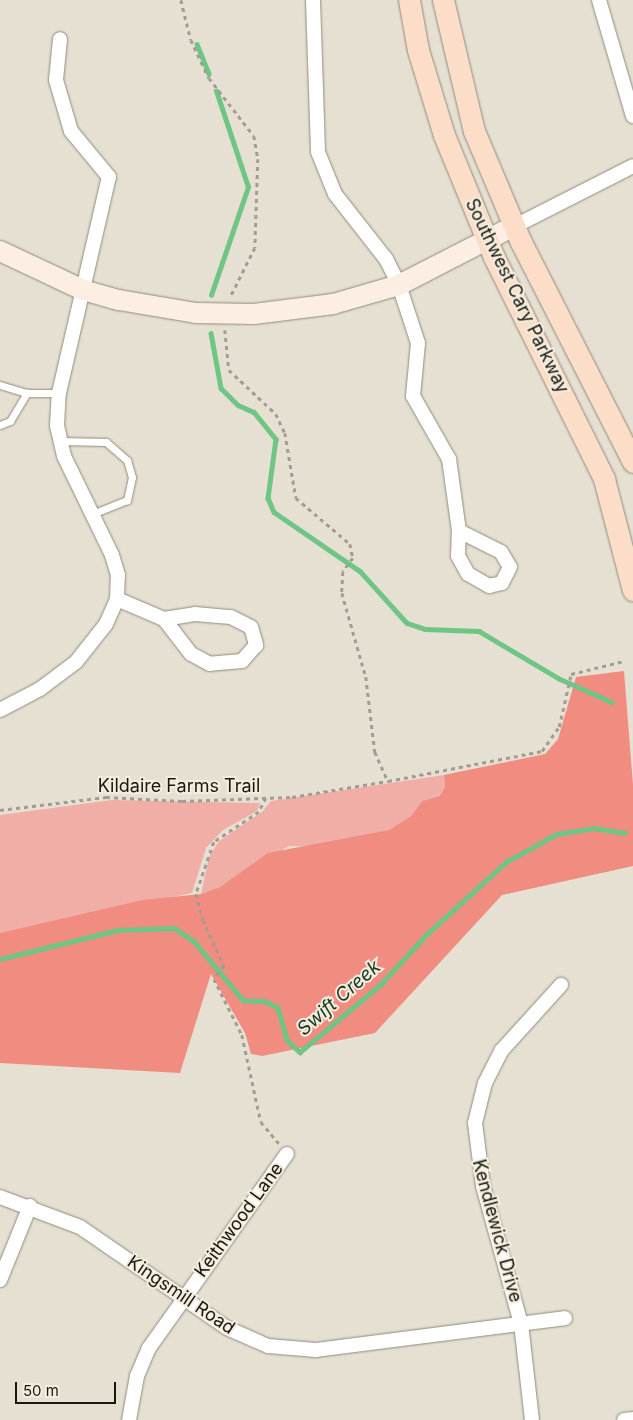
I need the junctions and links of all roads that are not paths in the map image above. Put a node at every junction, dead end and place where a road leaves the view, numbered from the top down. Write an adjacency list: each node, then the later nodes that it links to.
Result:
1 (313, 0): 10 (street)
2 (409, 0): 8 (main road, Southwest Cary Parkway)
3 (443, 0): 8 (main road, Southwest Cary Parkway)
4 (598, 0): 6 (street)
5 (60, 39): 11 (street)
6 (633, 116)
7 (633, 166): 8 (street)
8 (502, 233): 10 (street); 17 (main road, Southwest Cary Parkway); 20 (main road, Southwest Cary Parkway)
9 (0, 251): 11 (street)
10 (399, 285): 11 (street); 19 (street)
11 (83, 290): 14 (street)
12 (0, 385): 13 (lane)
13 (27, 393): 14 (lane); 15 (lane)
14 (59, 393): 16 (street)
15 (0, 425)
16 (61, 441): 18 (street); 18 (lane)
17 (633, 462)
18 (94, 513): 21 (street)
19 (458, 531)
20 (633, 590)
21 (117, 599): 22 (street); 23 (street)
22 (164, 619): 22 (street)
23 (0, 710)
24 (560, 985): 31 (street, Kendlewick Drive)
25 (287, 1154): 29 (street, Keithwood Lane)
26 (0, 1197): 27 (street, Kingsmill Road)
27 (30, 1206): 28 (street); 29 (street, Kingsmill Road)
28 (0, 1280)
29 (184, 1298): 31 (street, Kingsmill Road); 33 (street, Keithwood Lane)
30 (565, 1318): 31 (street, Kendlewick Drive)
31 (521, 1324): 34 (street, Kendlewick Drive)
32 (633, 1419): 35 (street)
33 (129, 1420)
34 (532, 1420)
35 (624, 1420)

